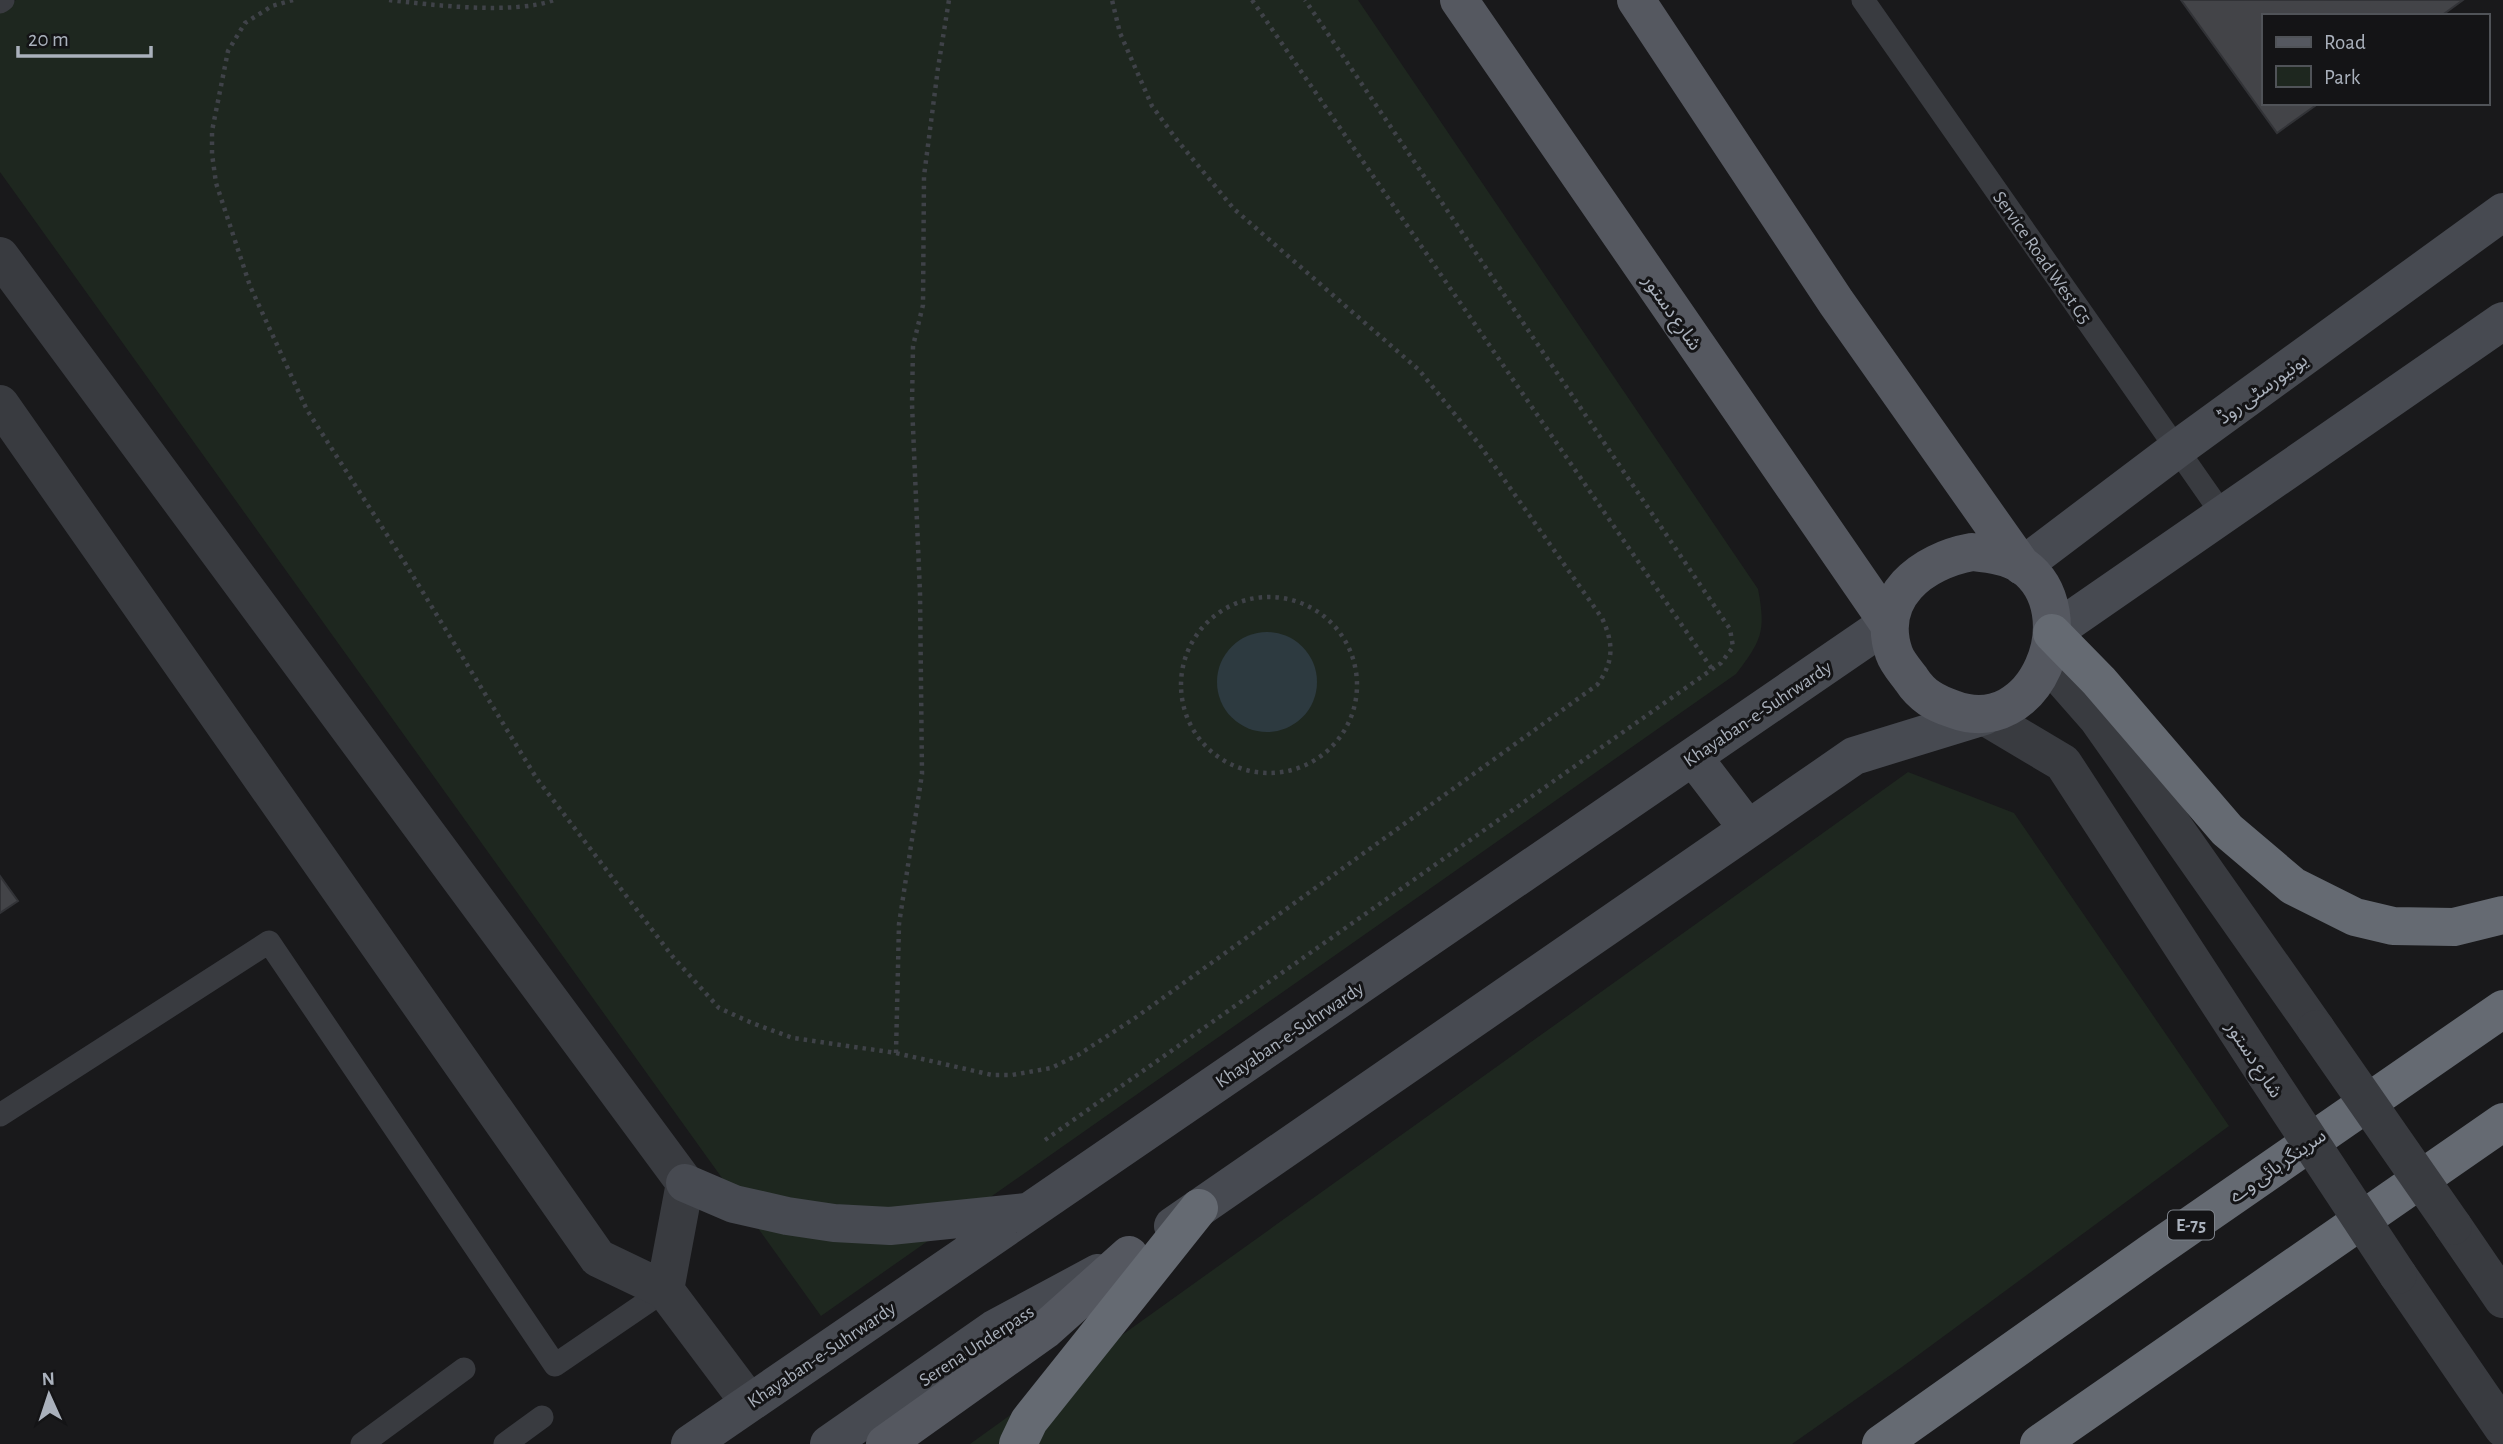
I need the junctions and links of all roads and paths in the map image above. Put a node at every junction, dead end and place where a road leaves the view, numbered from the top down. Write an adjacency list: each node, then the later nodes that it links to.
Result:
1 (293, 0): 27 (path)
2 (389, 0): 3 (path)
3 (554, 0)
4 (949, 0): 27 (path)
5 (1112, 0): 27 (path)
6 (1252, 0): 20 (path)
7 (1305, 0): 20 (path)
8 (1459, 0): 18 (main road, شارع دستور)
9 (1636, 0): 17 (main road)
10 (1863, 0): 15 (lane, Service Road West G5)
11 (2503, 212): 15 (main road, یونیورسٹی روڈ)
12 (0, 256): 31 (street)
13 (2503, 321): 16 (main road)
14 (0, 404): 35 (street)
15 (2177, 449): 16 (lane, Service Road West G5); 17 (main road, یونیورسٹی روڈ)
16 (2223, 515): 19 (main road)
17 (2022, 566): 18 (main road); 19 (main road)
18 (1888, 623): 22 (main road); 23 (main road, Khayaban-e-Suhrwardy)
19 (2049, 647): 22 (main road); 25 (highway); 36 (street, bridge)
20 (1712, 669): 30 (path)
21 (1180, 677): 21 (path)
22 (1984, 716): 24 (main road); 40 (street, شارع دستور, bridge)
23 (1693, 757): 24 (main road); 33 (main road, Khayaban-e-Suhrwardy)
24 (1748, 829): 32 (main road)
25 (2503, 915)
26 (2503, 1009): 47 (highway, سرینگر ہائی وے / E-75)
27 (896, 1053)
28 (0, 1115): 35 (lane)
29 (2503, 1122): 48 (highway)
30 (1045, 1140)
31 (685, 1183): 33 (main road); 35 (street)
32 (1199, 1208): 34 (main road); 46 (highway)
33 (1031, 1211): 38 (main road, Khayaban-e-Suhrwardy)
34 (1129, 1255): 44 (main road, Serena Underpass); 45 (main road)
35 (665, 1290): 38 (street)
36 (2503, 1298)
37 (464, 1370): 41 (lane)
38 (749, 1402): 43 (main road, Khayaban-e-Suhrwardy)
39 (542, 1417): 42 (lane)
40 (2503, 1429)
41 (362, 1444)
42 (505, 1444)
43 (690, 1444)
44 (829, 1444)
45 (885, 1444)
46 (1018, 1444)
47 (1881, 1444)
48 (2039, 1444)

